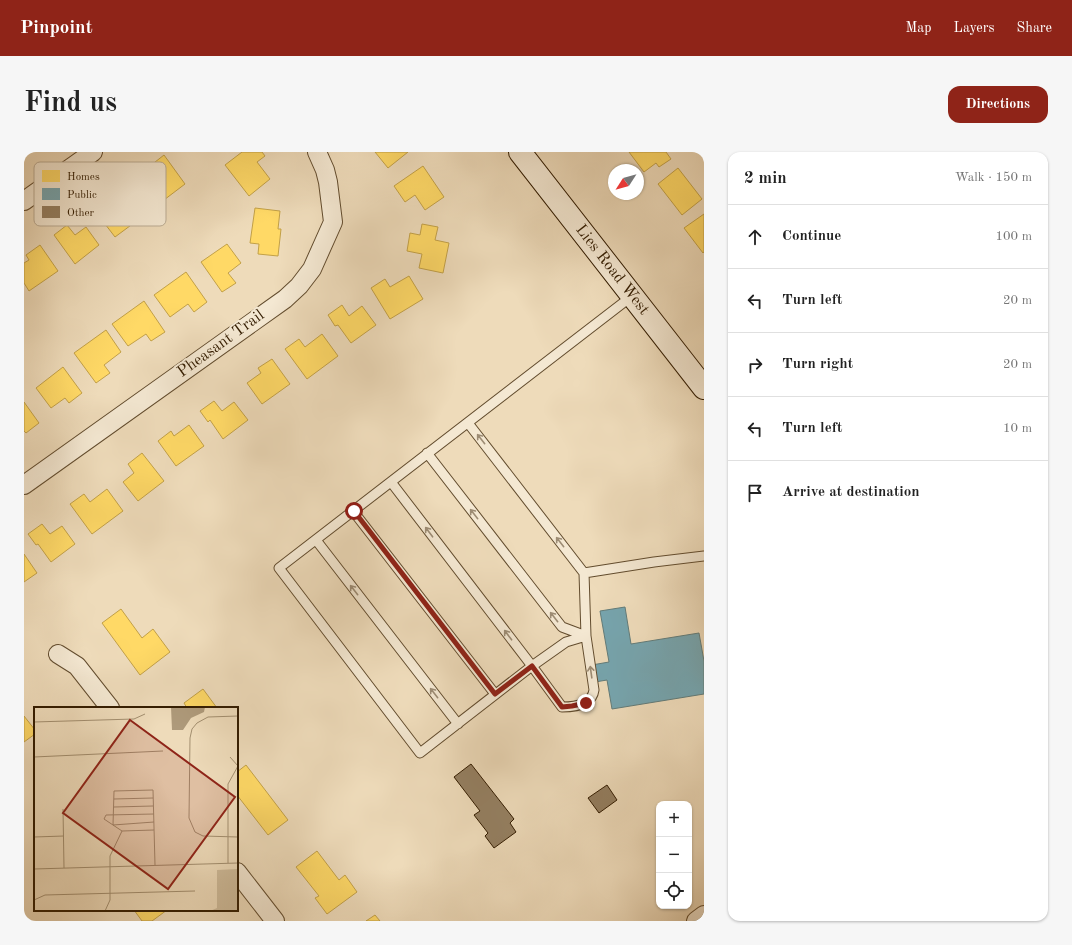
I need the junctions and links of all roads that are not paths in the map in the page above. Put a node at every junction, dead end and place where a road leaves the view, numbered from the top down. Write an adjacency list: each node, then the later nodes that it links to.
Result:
1 (93, 152): 4 (street)
2 (317, 152): 12 (street, Pheasant Trail)
3 (520, 152): 7 (street, Lies Road West)
4 (79, 162)
5 (34, 194): 6 (street)
6 (24, 201)
7 (632, 296): 8 (street, Lies Road West); 9 (lane)
8 (704, 388)
9 (468, 423): 10 (lane); 16 (lane, one-way to 9)
10 (428, 453): 11 (lane); 17 (lane, one-way to 10)
11 (391, 482): 13 (lane); 19 (lane, one-way to 11)
12 (24, 485)
13 (354, 511): 14 (lane); 20 (lane)
14 (316, 540): 22 (lane, one-way to 14); 22 (lane)
15 (704, 556): 16 (lane)
16 (584, 573): 17 (lane)
17 (586, 636): 19 (lane); 19 (lane, one-way to 17)
18 (58, 654): 21 (street)
19 (532, 666): 20 (lane)
20 (495, 694): 22 (lane)
21 (109, 707)
22 (458, 724)
23 (238, 873): 25 (street)
24 (704, 915): 26 (street)
25 (275, 921)
26 (696, 921)

